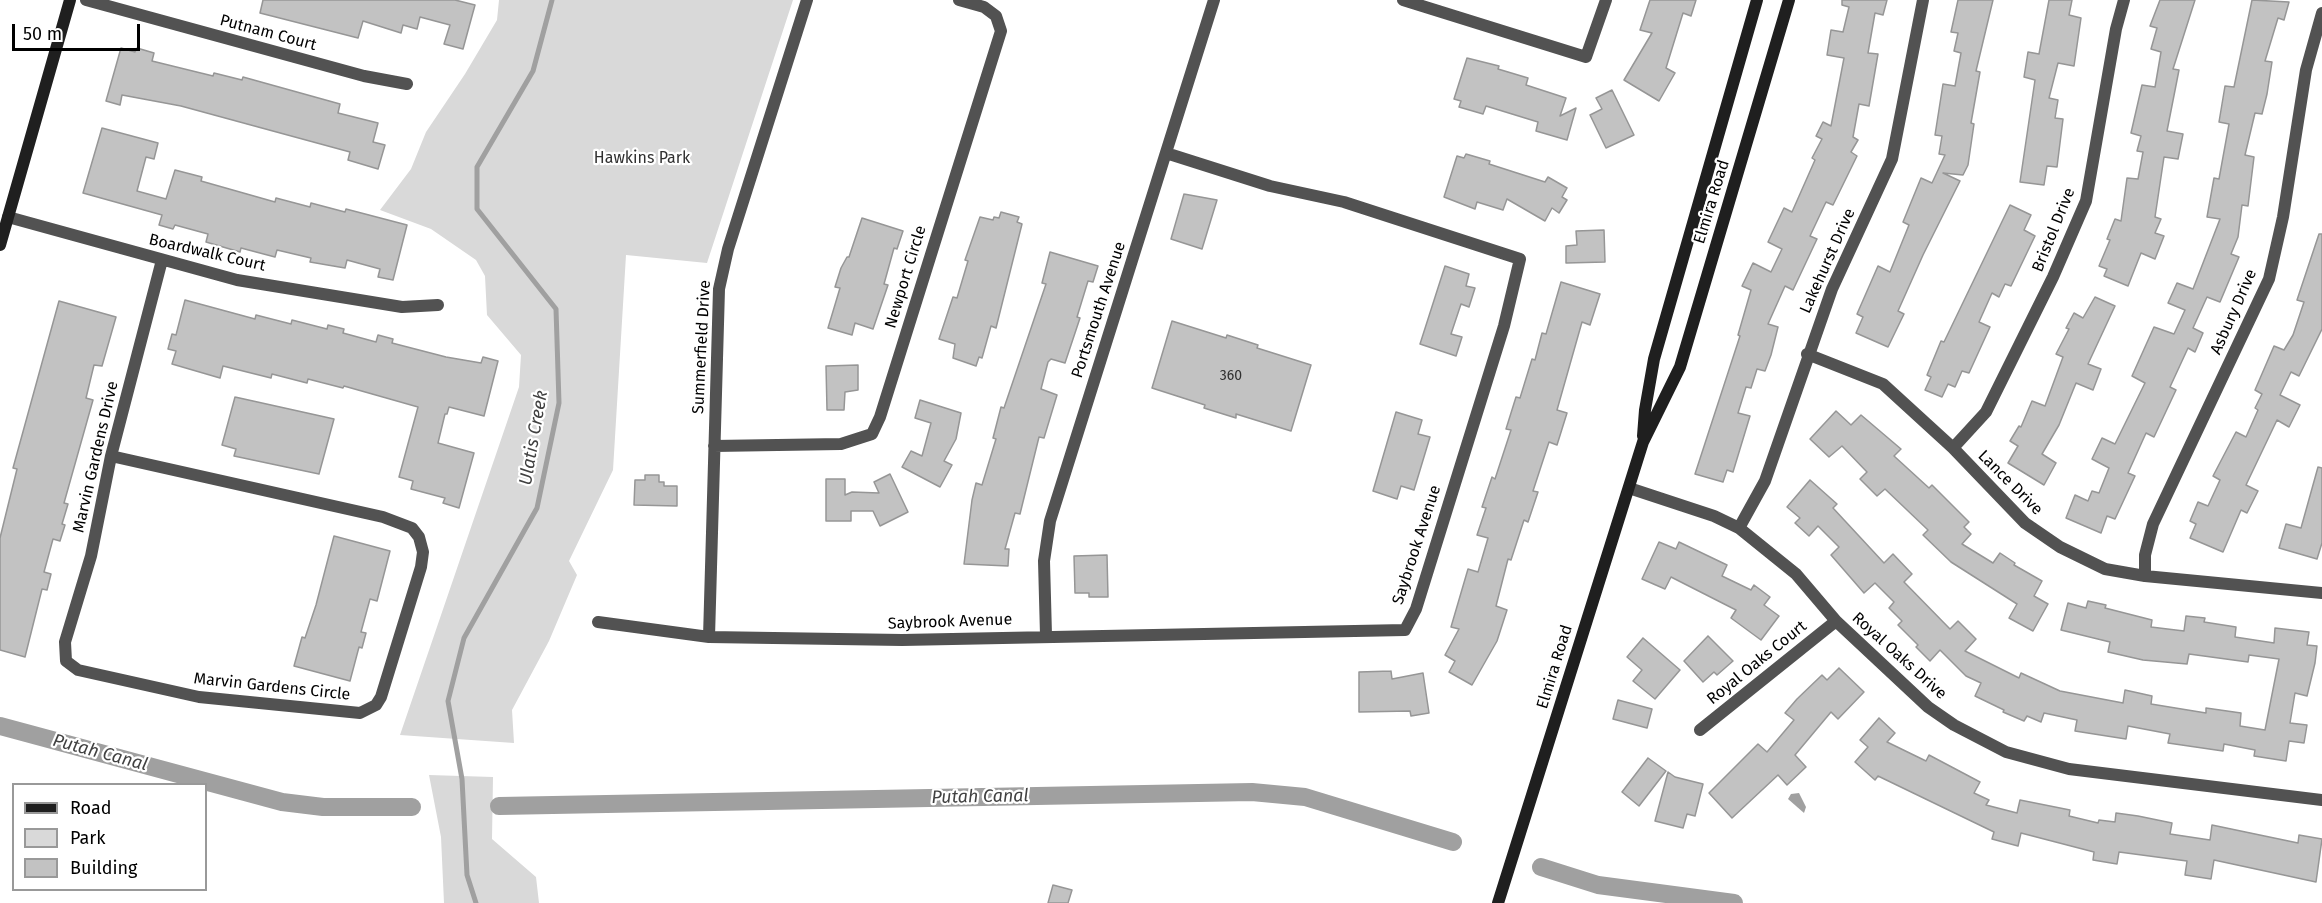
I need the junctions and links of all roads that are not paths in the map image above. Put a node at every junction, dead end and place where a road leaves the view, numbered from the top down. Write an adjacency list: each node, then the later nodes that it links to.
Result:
1 (70, 0): 15 (main road)
2 (86, 0): 13 (street, Putnam Court)
3 (807, 0): 21 (street, Summerfield Drive)
4 (959, 0): 21 (street, Newport Circle)
5 (1214, 0): 14 (street, Portsmouth Avenue)
6 (1403, 0): 7 (street)
7 (1606, 0)
8 (1757, 0): 20 (main road, Elmira Road)
9 (1789, 0): 20 (main road, Elmira Road)
10 (1923, 0): 19 (street, Lakehurst Drive)
11 (2124, 0): 22 (street, Bristol Drive)
12 (2322, 13): 26 (street, Asbury Drive)
13 (407, 84)
14 (1166, 153): 30 (street, Portsmouth Avenue); 30 (street, Saybrook Avenue)
15 (4, 216): 16 (main road); 17 (street, Boardwalk Court)
16 (0, 245)
17 (162, 260): 18 (street, Boardwalk Court); 23 (street, Marvin Gardens Drive)
18 (438, 305)
19 (1807, 354): 22 (street, Lance Drive); 25 (street, Lakehurst Drive)
20 (1643, 442): 24 (main road, Elmira Road)
21 (714, 446): 31 (street, Summerfield Drive)
22 (1953, 448): 26 (street, Lance Drive)
23 (111, 456): 32 (street, Marvin Gardens Drive); 32 (street, Marvin Gardens Circle)
24 (1629, 488): 25 (street, Royal Oaks Drive); 35 (main road, Elmira Road)
25 (1739, 528): 28 (street, Royal Oaks Drive)
26 (2145, 576): 27 (street, Lance Drive)
27 (2322, 593)
28 (1836, 621): 33 (street, Royal Oaks Court); 34 (street, Royal Oaks Drive)
29 (598, 622): 31 (street, Saybrook Avenue)
30 (1046, 635): 31 (street, Saybrook Avenue)
31 (709, 637)
32 (66, 661)
33 (1700, 730)
34 (2322, 800)
35 (1498, 903)

